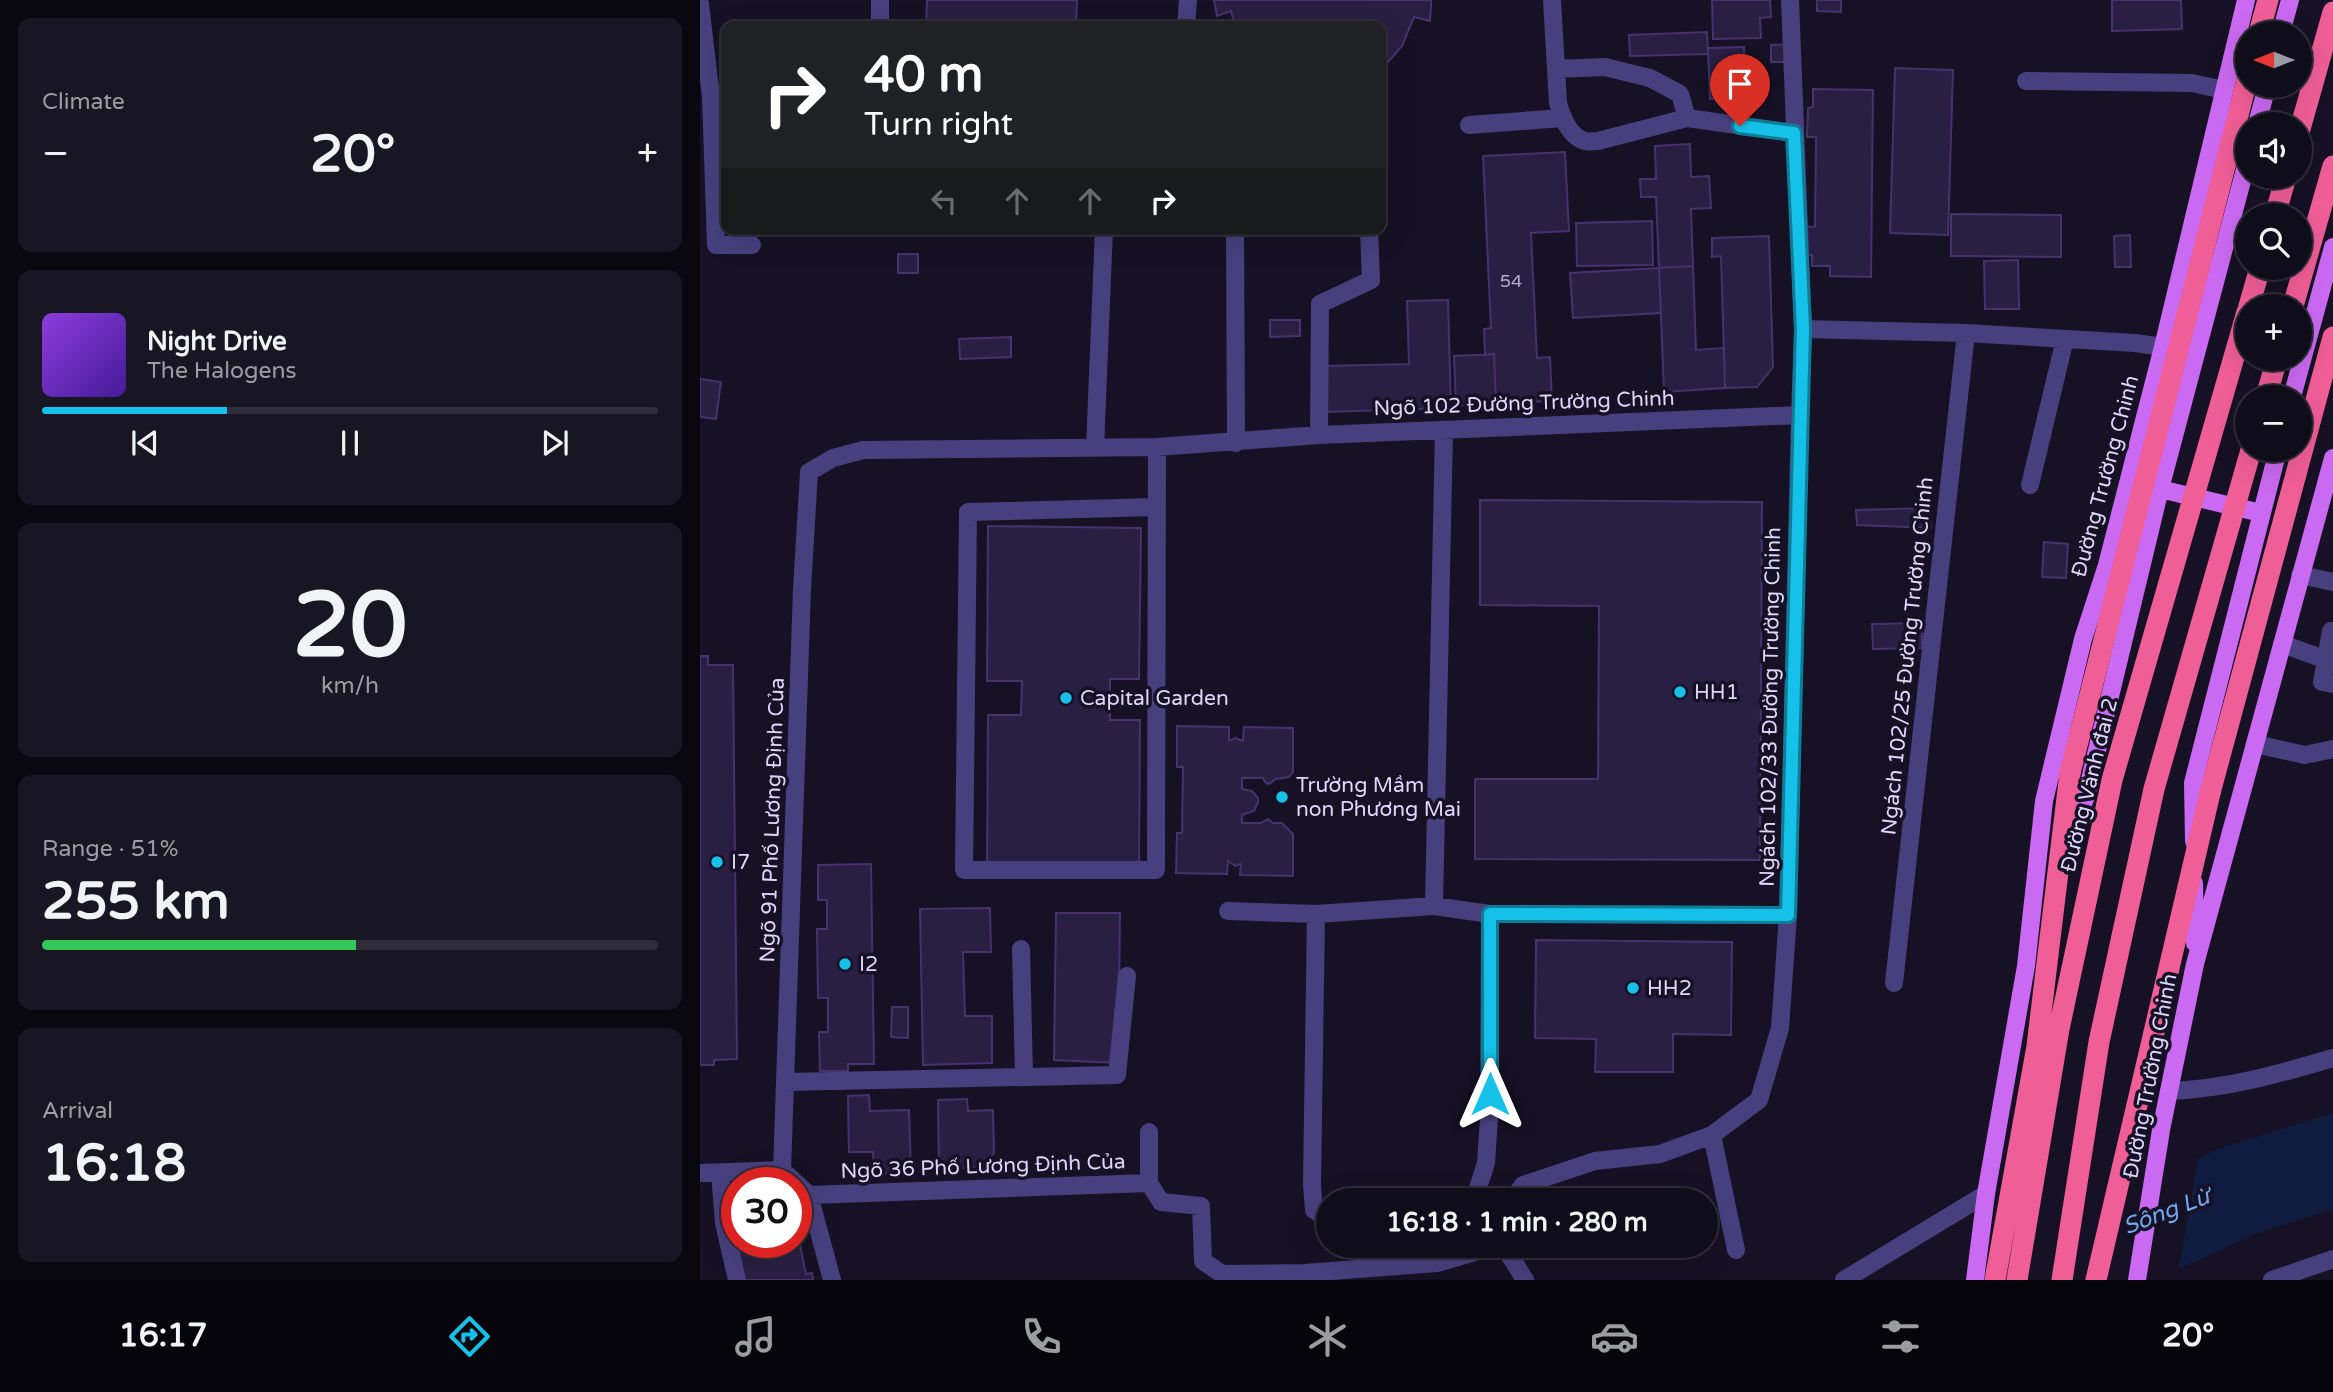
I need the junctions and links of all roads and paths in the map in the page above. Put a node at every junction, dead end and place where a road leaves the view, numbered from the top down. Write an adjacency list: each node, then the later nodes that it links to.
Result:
1 (880, 0): 10 (street)
2 (1188, 0): 11 (street)
3 (1552, 0): 14 (street)
4 (1790, 0): 22 (street)
5 (2246, 0): 16 (main road, Đường Trường Chinh)
6 (2267, 0): 12 (highway)
7 (2290, 0): 13 (main road)
8 (700, 4): 28 (street)
9 (2333, 12): 18 (highway)
10 (880, 21)
11 (1186, 21)
12 (2262, 21)
13 (2284, 21)
14 (1556, 69): 19 (street); 20 (street)
15 (2026, 81): 16 (street)
16 (2224, 90): 35 (main road, Đường Trường Chinh)
17 (2242, 98): 97 (highway, bridge)
18 (2305, 112)
19 (1562, 118): 20 (street); 21 (street)
20 (1687, 118): 22 (street)
21 (1469, 125)
22 (1794, 133): 31 (street)
23 (2333, 166): 30 (highway)
24 (2240, 189): 49 (main road, Đường Trường Chinh)
25 (1104, 235): 43 (street)
26 (1235, 235): 41 (street)
27 (1368, 235): 40 (street)
28 (752, 245)
29 (2333, 247): 37 (main road)
30 (2296, 294)
31 (1803, 329): 32 (street); 38 (street)
32 (1966, 333): 34 (street); 69 (street, Ngách 102/25 Đường Trường Chinh)
33 (2333, 337): 100 (highway, bridge)
34 (2065, 339): 35 (street); 48 (street)
35 (2163, 347): 67 (main road, Đường Trường Chinh)
36 (2235, 354): 98 (highway, Đường Vành đai 2, bridge)
37 (2295, 385)
38 (1800, 415): 39 (street, Ngõ 102 Đường Trường Chinh); 64 (street, Ngách 102/33 Đường Trường Chinh)
39 (1444, 430): 40 (street, Ngõ 102 Đường Trường Chinh); 60 (street)
40 (1319, 435): 41 (street, Ngõ 102 Đường Trường Chinh)
41 (1236, 443): 42 (street, Ngõ 102 Đường Trường Chinh)
42 (1157, 447): 43 (street, Ngõ 102 Đường Trường Chinh); 50 (street)
43 (1095, 448): 47 (street, Ngõ 102 Đường Trường Chinh)
44 (2248, 462): 99 (highway, bridge)
45 (2275, 462): 51 (main road, Đường Trường Chinh)
46 (2332, 468): 52 (main road, Đường Trường Chinh)
47 (810, 472): 72 (street, Ngõ 91 Phố Lương Định Của)
48 (2030, 485)
49 (2160, 489): 51 (main road); 67 (main road, Đường Trường Chinh)
50 (1155, 507): 50 (street)
51 (2261, 513): 66 (main road, Đường Trường Chinh)
52 (2300, 575): 53 (street); 55 (main road, Đường Trường Chinh)
53 (2333, 582)
54 (2333, 632): 56 (street)
55 (2282, 644): 56 (street); 58 (main road, Đường Trường Chinh)
56 (2327, 660): 57 (street)
57 (2333, 684)
58 (2255, 744): 59 (street); 66 (main road, Đường Trường Chinh)
59 (2333, 749)
60 (1434, 906): 62 (street); 63 (street)
61 (1228, 911): 62 (street)
62 (1316, 914): 85 (street)
63 (1490, 914): 64 (street); 80 (street)
64 (1788, 915): 75 (street, Ngách 102/33 Đường Trường Chinh)
65 (1020, 949): 71 (street)
66 (2195, 964): 73 (main road, Đường Trường Chinh)
67 (2026, 966): 82 (main road, Đường Trường Chinh)
68 (1127, 976): 71 (street)
69 (1894, 984)
70 (2333, 1058): 73 (street)
71 (1024, 1075): 72 (street)
72 (786, 1082): 76 (street, Ngõ 91 Phố Lương Định Của)
73 (2169, 1091): 101 (main road, Đường Trường Chinh)
74 (1149, 1132): 79 (street, Ngõ 36 Phố Lương Định Của)
75 (1712, 1135): 81 (street, Ngách 102/33 Đường Trường Chinh); 86 (street)
76 (782, 1167)
77 (700, 1173): 78 (street)
78 (720, 1173): 92 (street)
79 (1149, 1182): 83 (street, Ngõ 36 Phố Lương Định Của); 90 (street)
80 (1478, 1188)
81 (1520, 1188)
82 (1986, 1194): 95 (street); 96 (main road, Đường Trường Chinh)
83 (812, 1195)
84 (812, 1203): 93 (street)
85 (1316, 1211)
86 (1736, 1250)
87 (1454, 1258): 90 (street)
88 (1511, 1258): 94 (street)
89 (2333, 1259): 91 (street)
90 (1222, 1277)
91 (2280, 1279)
92 (737, 1280)
93 (832, 1280)
94 (1525, 1280)
95 (1844, 1280)
96 (1975, 1280)
97 (1995, 1280)
98 (2017, 1280)
99 (2062, 1280)
100 (2096, 1280)
101 (2137, 1280)

